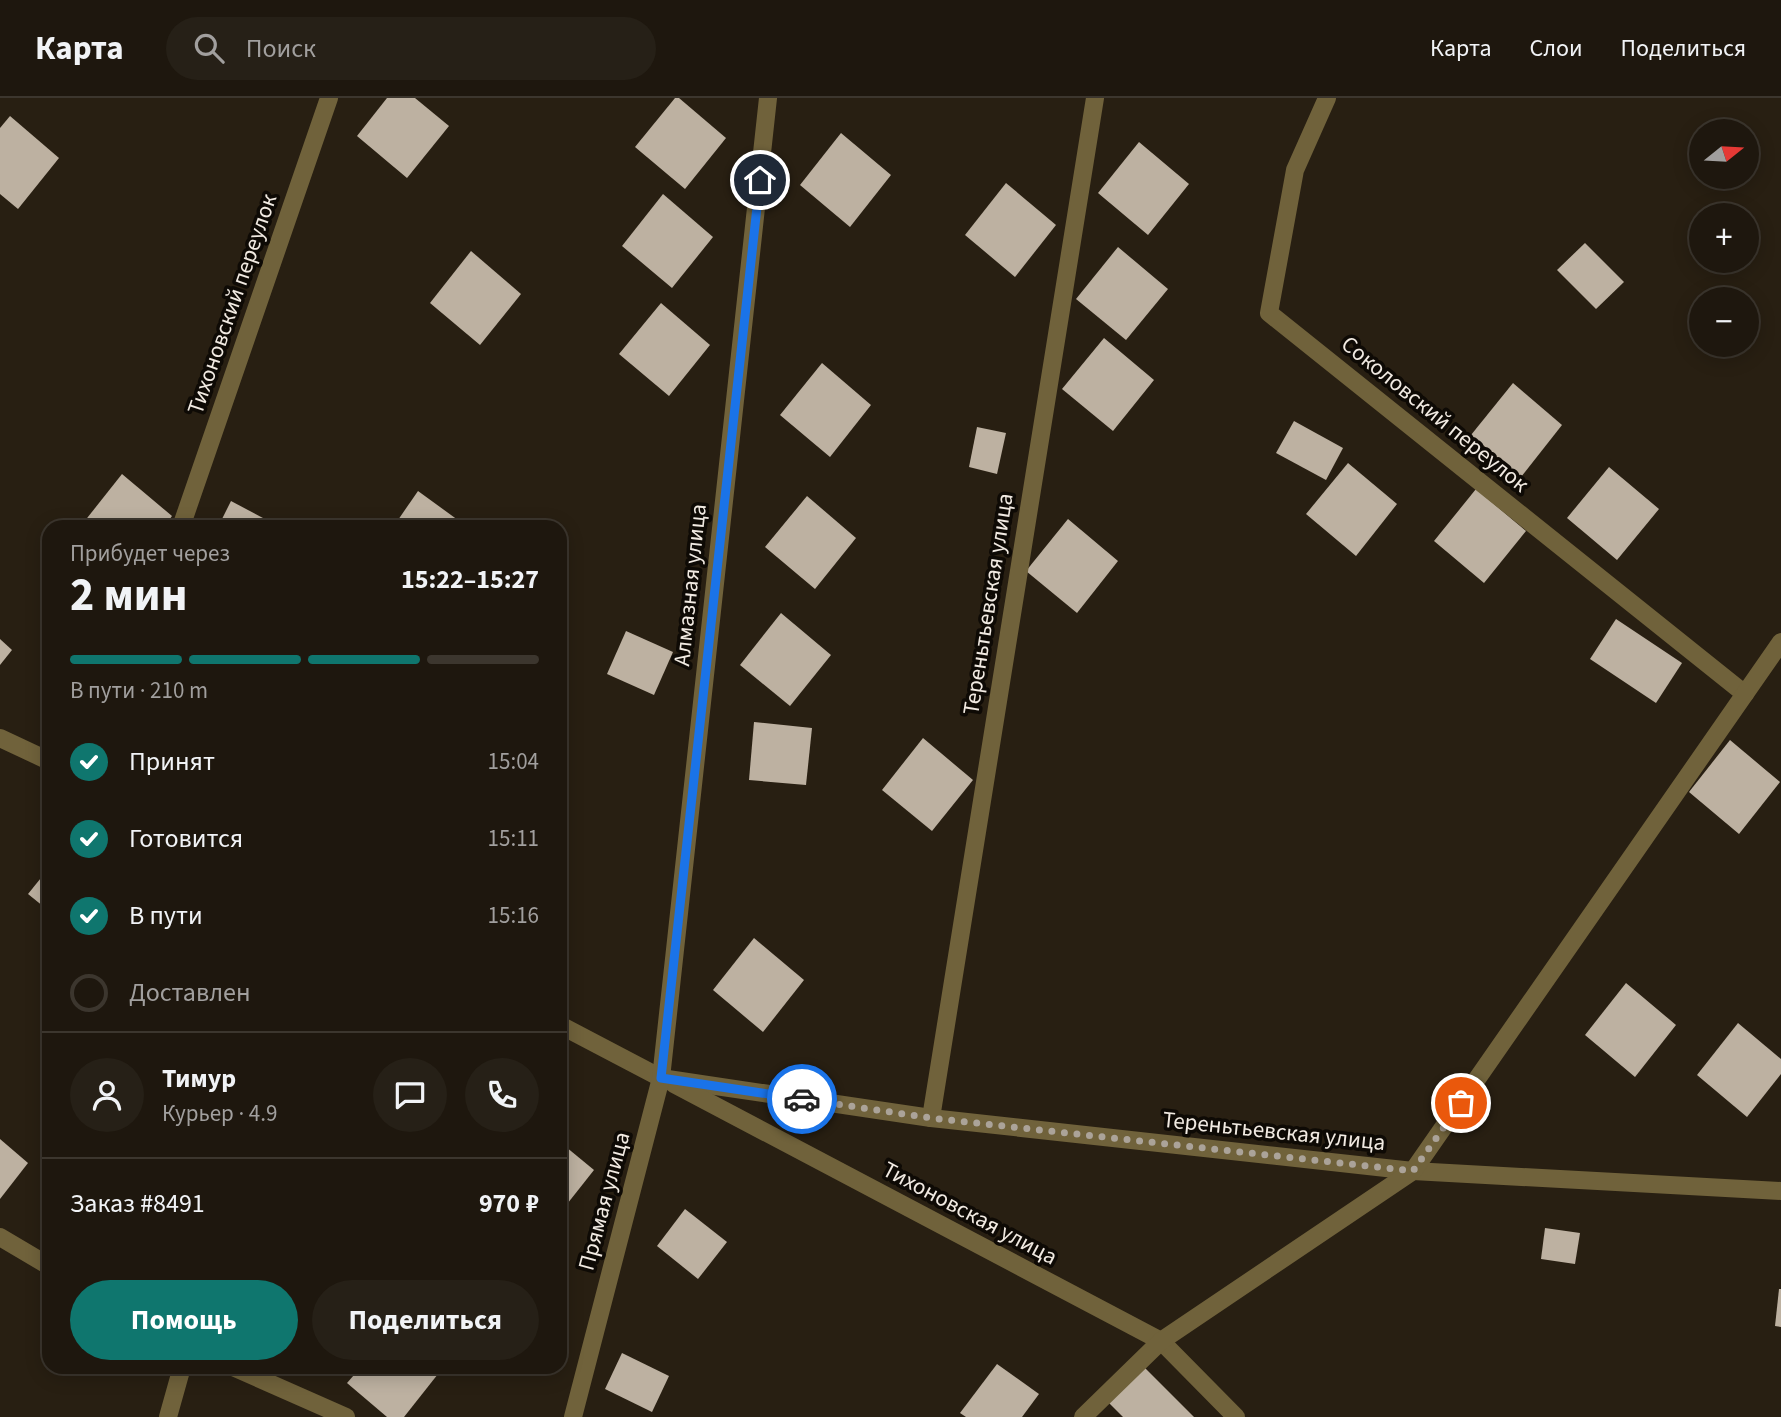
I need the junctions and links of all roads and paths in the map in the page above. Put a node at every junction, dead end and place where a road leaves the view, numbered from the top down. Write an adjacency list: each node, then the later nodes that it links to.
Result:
1 (329, 98): 5 (street, Тихоновский переулок)
2 (768, 98): 11 (street, Алмазная улица)
3 (1094, 98): 12 (street, Тереньтьевская улица)
4 (1327, 98): 7 (street, Соколовский переулок)
5 (183, 520)
6 (1781, 642): 7 (street)
7 (1745, 695): 13 (street)
8 (0, 738): 9 (street)
9 (42, 758)
10 (567, 1029): 11 (street, Тереньтьевская улица)
11 (661, 1078): 12 (street, Тереньтьевская улица); 17 (street, Тихоновская улица); 22 (street, Прямая улица)
12 (931, 1118): 13 (street, Тереньтьевская улица)
13 (1413, 1171): 14 (street, Тереньтьевская улица); 17 (street)
14 (1781, 1191)
15 (0, 1237): 16 (street)
16 (42, 1262)
17 (1161, 1341): 23 (street); 24 (street, Тихоновская улица)
18 (180, 1374): 20 (street)
19 (249, 1374): 21 (street)
20 (168, 1417)
21 (346, 1417)
22 (573, 1417)
23 (1083, 1417)
24 (1236, 1417)

